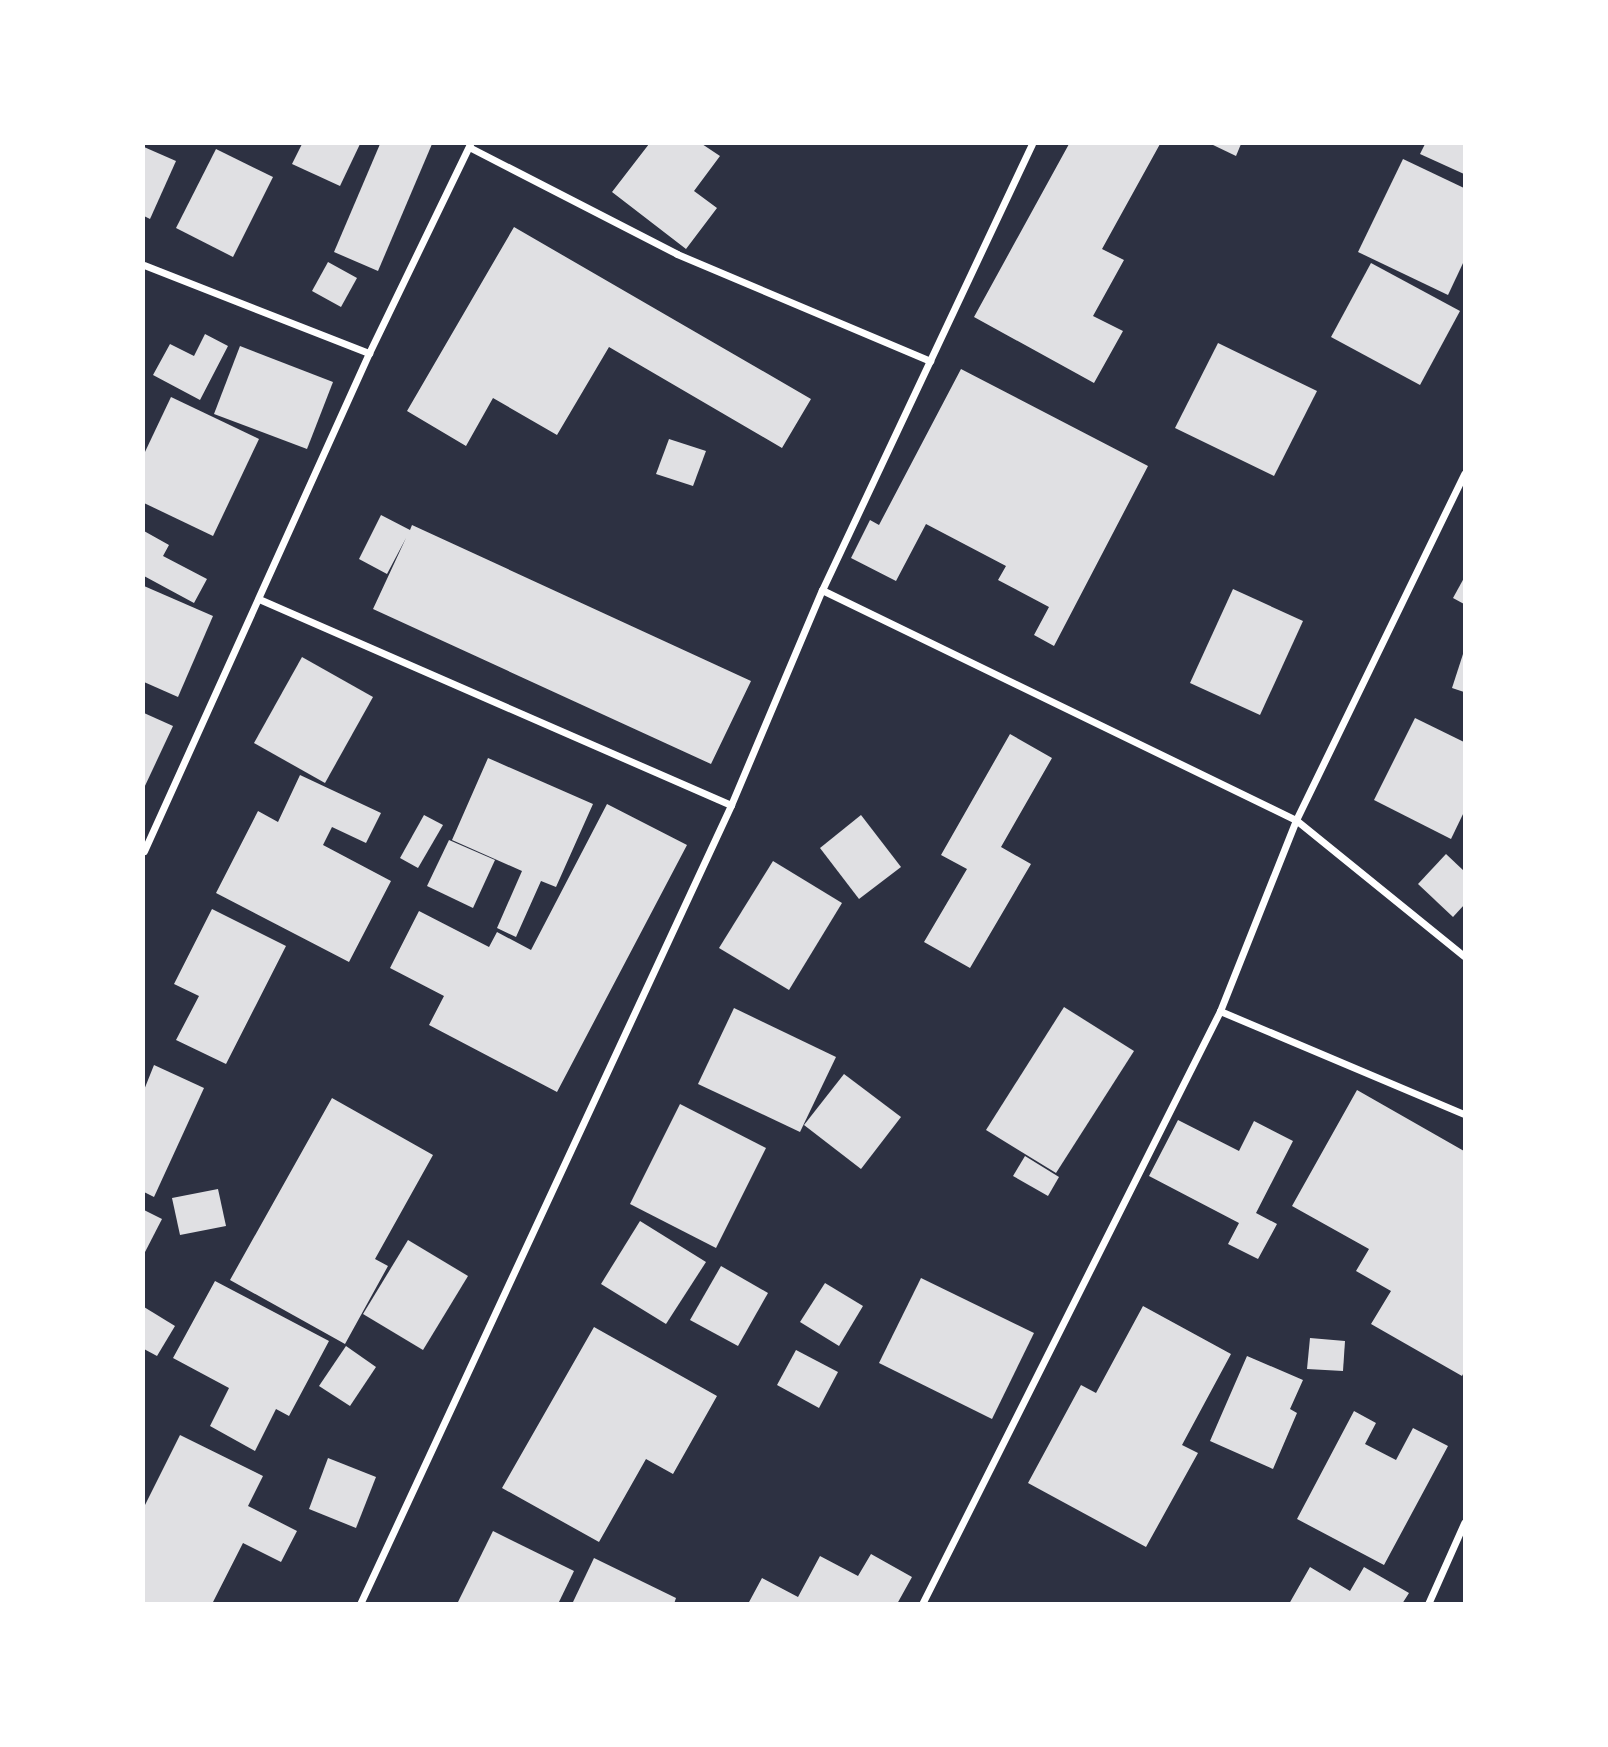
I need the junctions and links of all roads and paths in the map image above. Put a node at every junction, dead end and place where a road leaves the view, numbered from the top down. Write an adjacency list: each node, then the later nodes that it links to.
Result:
1 (1032, 144): 5 (street)
2 (470, 145): 4 (street); 5 (street)
3 (144, 265): 4 (street)
4 (369, 353): 8 (street)
5 (930, 361): 7 (street)
6 (1465, 474): 10 (street)
7 (822, 590): 9 (street); 10 (street)
8 (259, 598): 9 (street); 11 (street)
9 (731, 805): 16 (street)
10 (1296, 820): 12 (street); 13 (street)
11 (144, 851)
12 (1465, 956)
13 (1220, 1011): 14 (street); 17 (street)
14 (1465, 1114)
15 (1465, 1523): 18 (street)
16 (360, 1604)
17 (922, 1604)
18 (1428, 1604)

